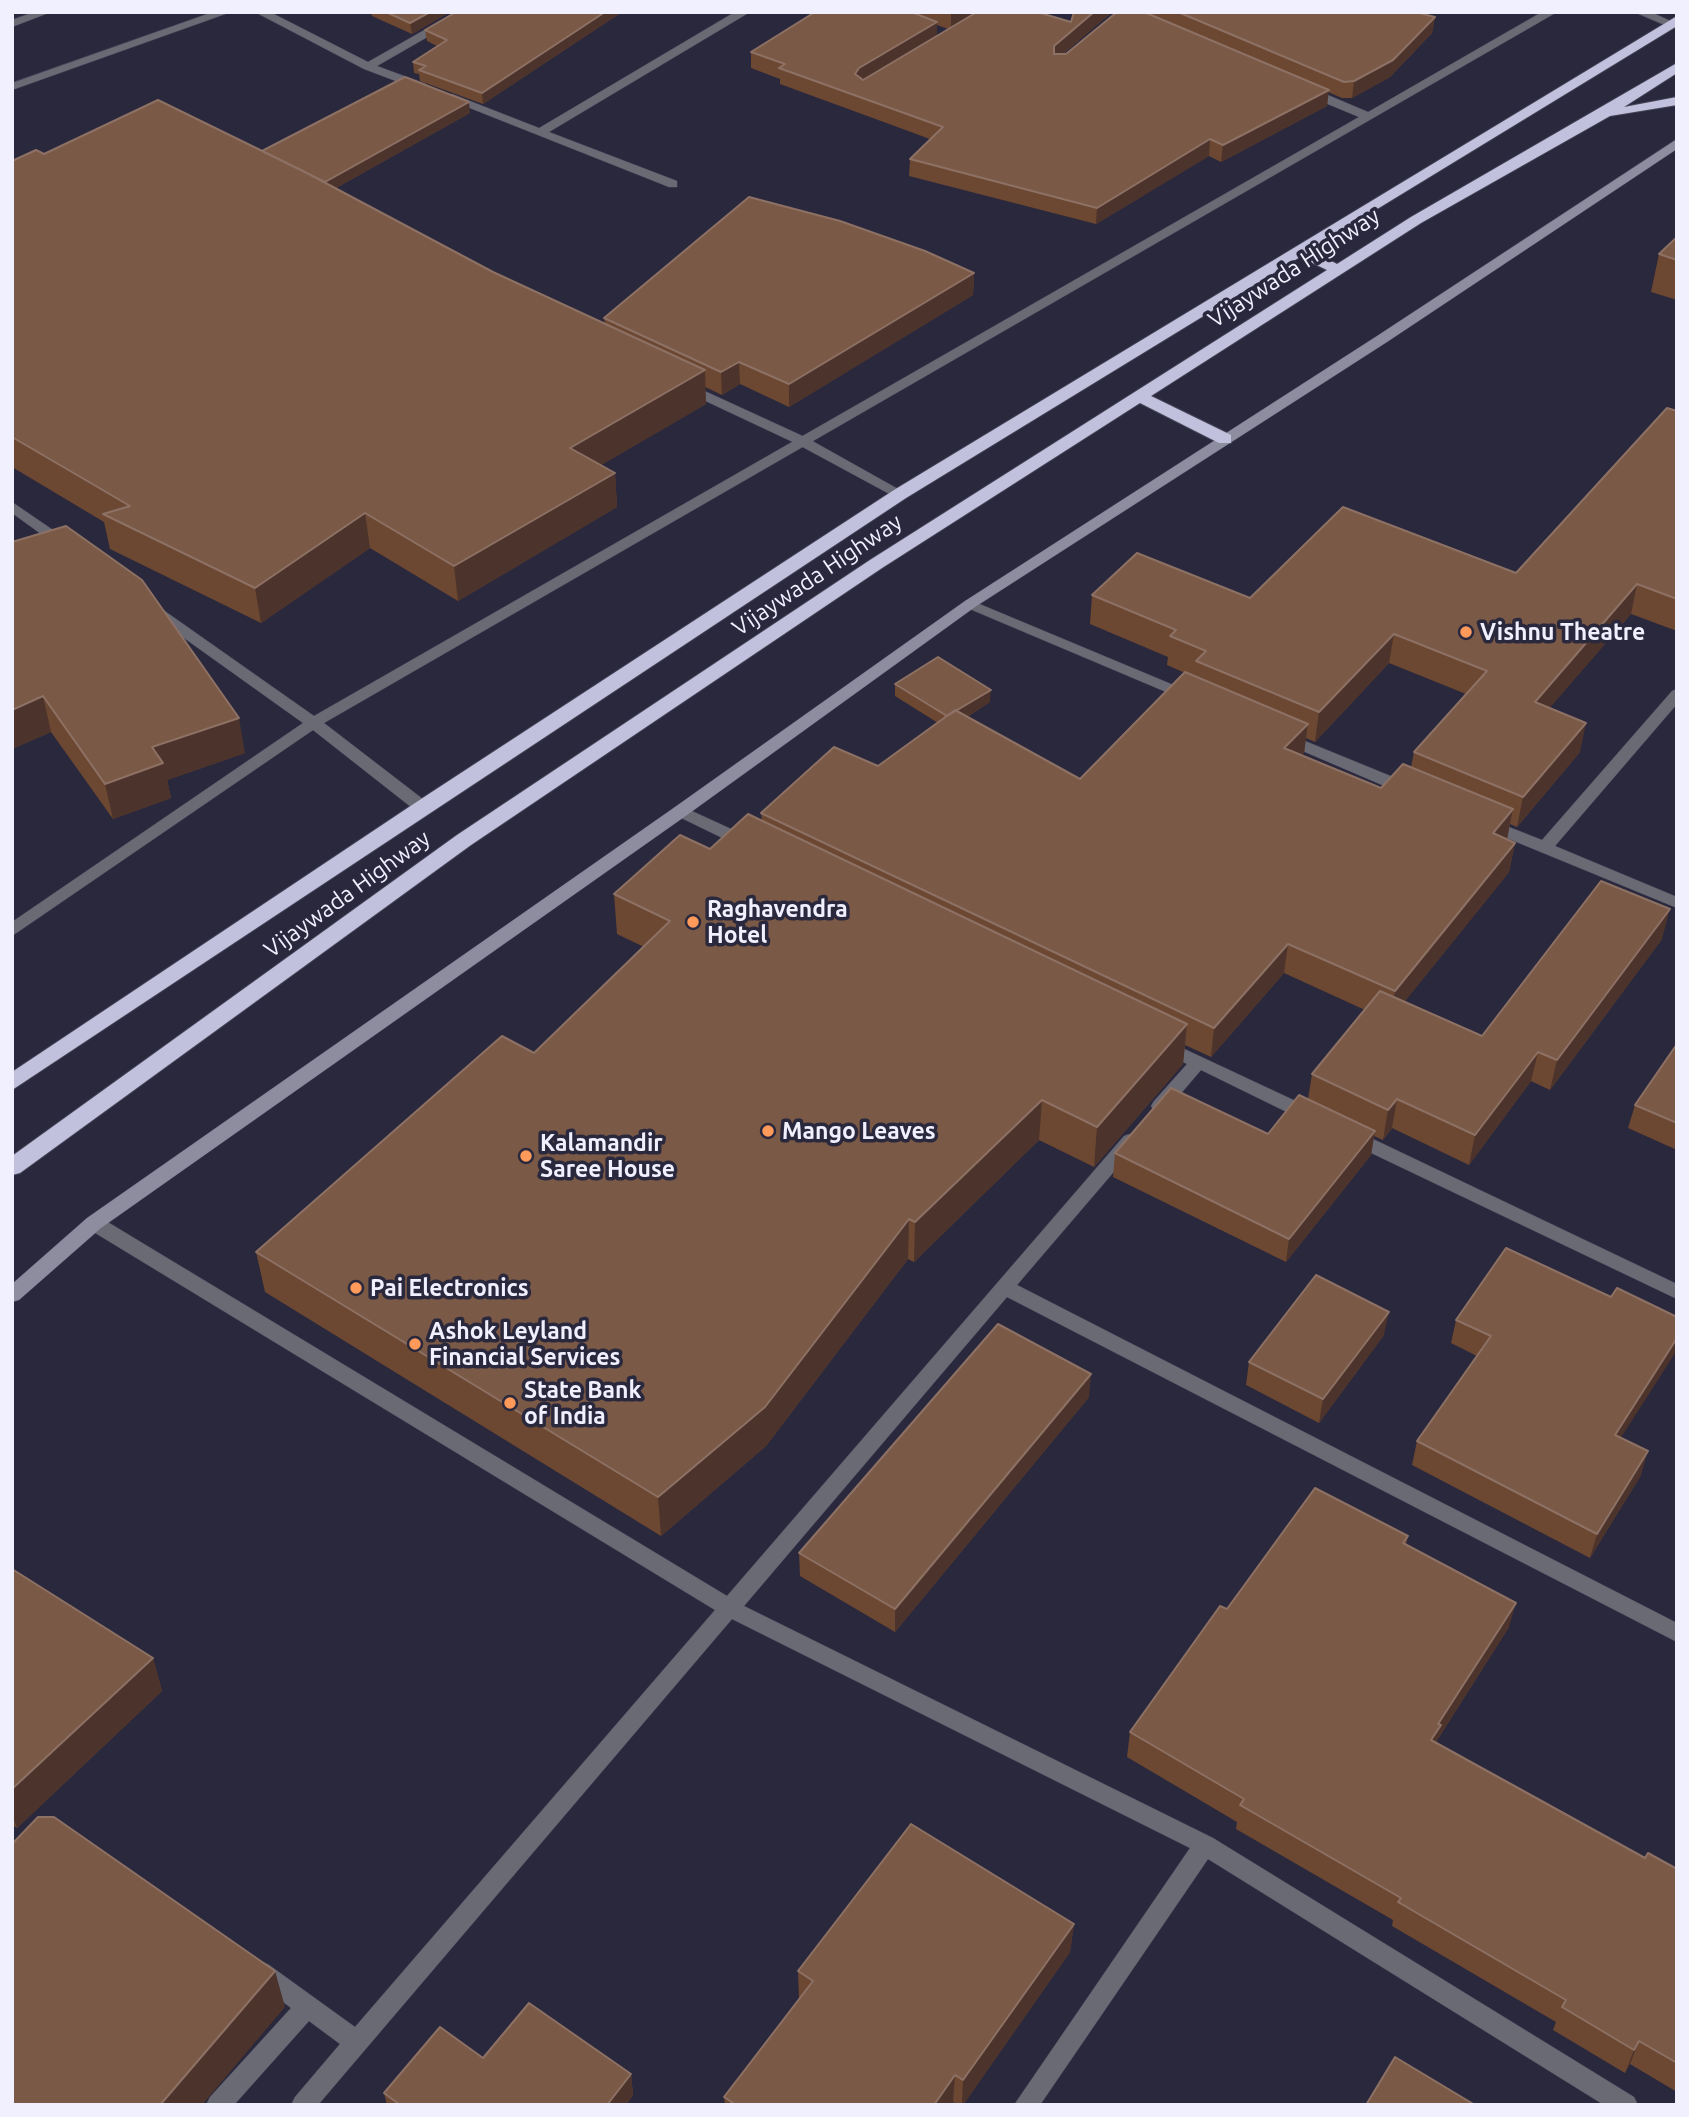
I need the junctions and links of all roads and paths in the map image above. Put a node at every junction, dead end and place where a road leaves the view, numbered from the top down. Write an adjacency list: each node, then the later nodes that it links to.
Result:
1 (45, 12): 9 (street)
2 (225, 12): 13 (street)
3 (261, 12): 10 (street)
4 (465, 12): 10 (street)
5 (744, 12): 17 (street)
6 (1550, 12): 15 (street)
7 (1640, 12): 8 (street)
8 (1674, 22): 20 (highway, Vijaywada Highway)
9 (12, 24)
10 (369, 66): 17 (street)
11 (1677, 67): 16 (highway, Vijaywada Highway)
12 (1290, 84): 15 (street)
13 (12, 87)
14 (1677, 101): 16 (highway)
15 (1366, 116): 25 (street)
16 (1600, 116): 21 (highway, Vijaywada Highway)
17 (540, 132): 19 (street)
18 (1676, 145): 24 (street)
19 (673, 184)
20 (1300, 251): 21 (highway); 26 (highway, Vijaywada Highway)
21 (1338, 270): 23 (highway, Vijaywada Highway)
22 (672, 379): 25 (street)
23 (1139, 396): 24 (highway); 46 (highway, Vijaywada Highway)
24 (1225, 439): 30 (street)
25 (802, 441): 26 (street); 33 (street)
26 (900, 494): 36 (highway, Vijaywada Highway)
27 (12, 506): 28 (street)
28 (78, 554)
29 (143, 603): 33 (street)
30 (970, 604): 32 (street); 37 (street)
31 (1677, 694): 39 (street)
32 (1200, 701)
33 (313, 723): 36 (street); 42 (street)
34 (1264, 729): 35 (street)
35 (1430, 799)
36 (422, 807): 45 (highway, Vijaywada Highway)
37 (681, 811): 40 (street); 47 (street)
38 (1468, 815): 39 (street)
39 (1545, 847): 41 (street)
40 (767, 853)
41 (1677, 903)
42 (12, 930)
43 (1149, 1038): 44 (street)
44 (1198, 1062): 48 (street); 49 (street)
45 (12, 1083)
46 (12, 1167)
47 (94, 1223): 50 (street); 51 (street)
48 (1004, 1287): 51 (street); 52 (street)
49 (1677, 1292)
50 (12, 1295)
51 (727, 1608): 53 (street); 56 (street)
52 (1677, 1633)
53 (1205, 1845): 59 (street); 60 (street)
54 (241, 1957): 55 (street)
55 (308, 2006): 56 (street); 57 (street)
56 (356, 2042): 58 (street)
57 (218, 2105)
58 (303, 2105)
59 (1026, 2105)
60 (1626, 2105)

